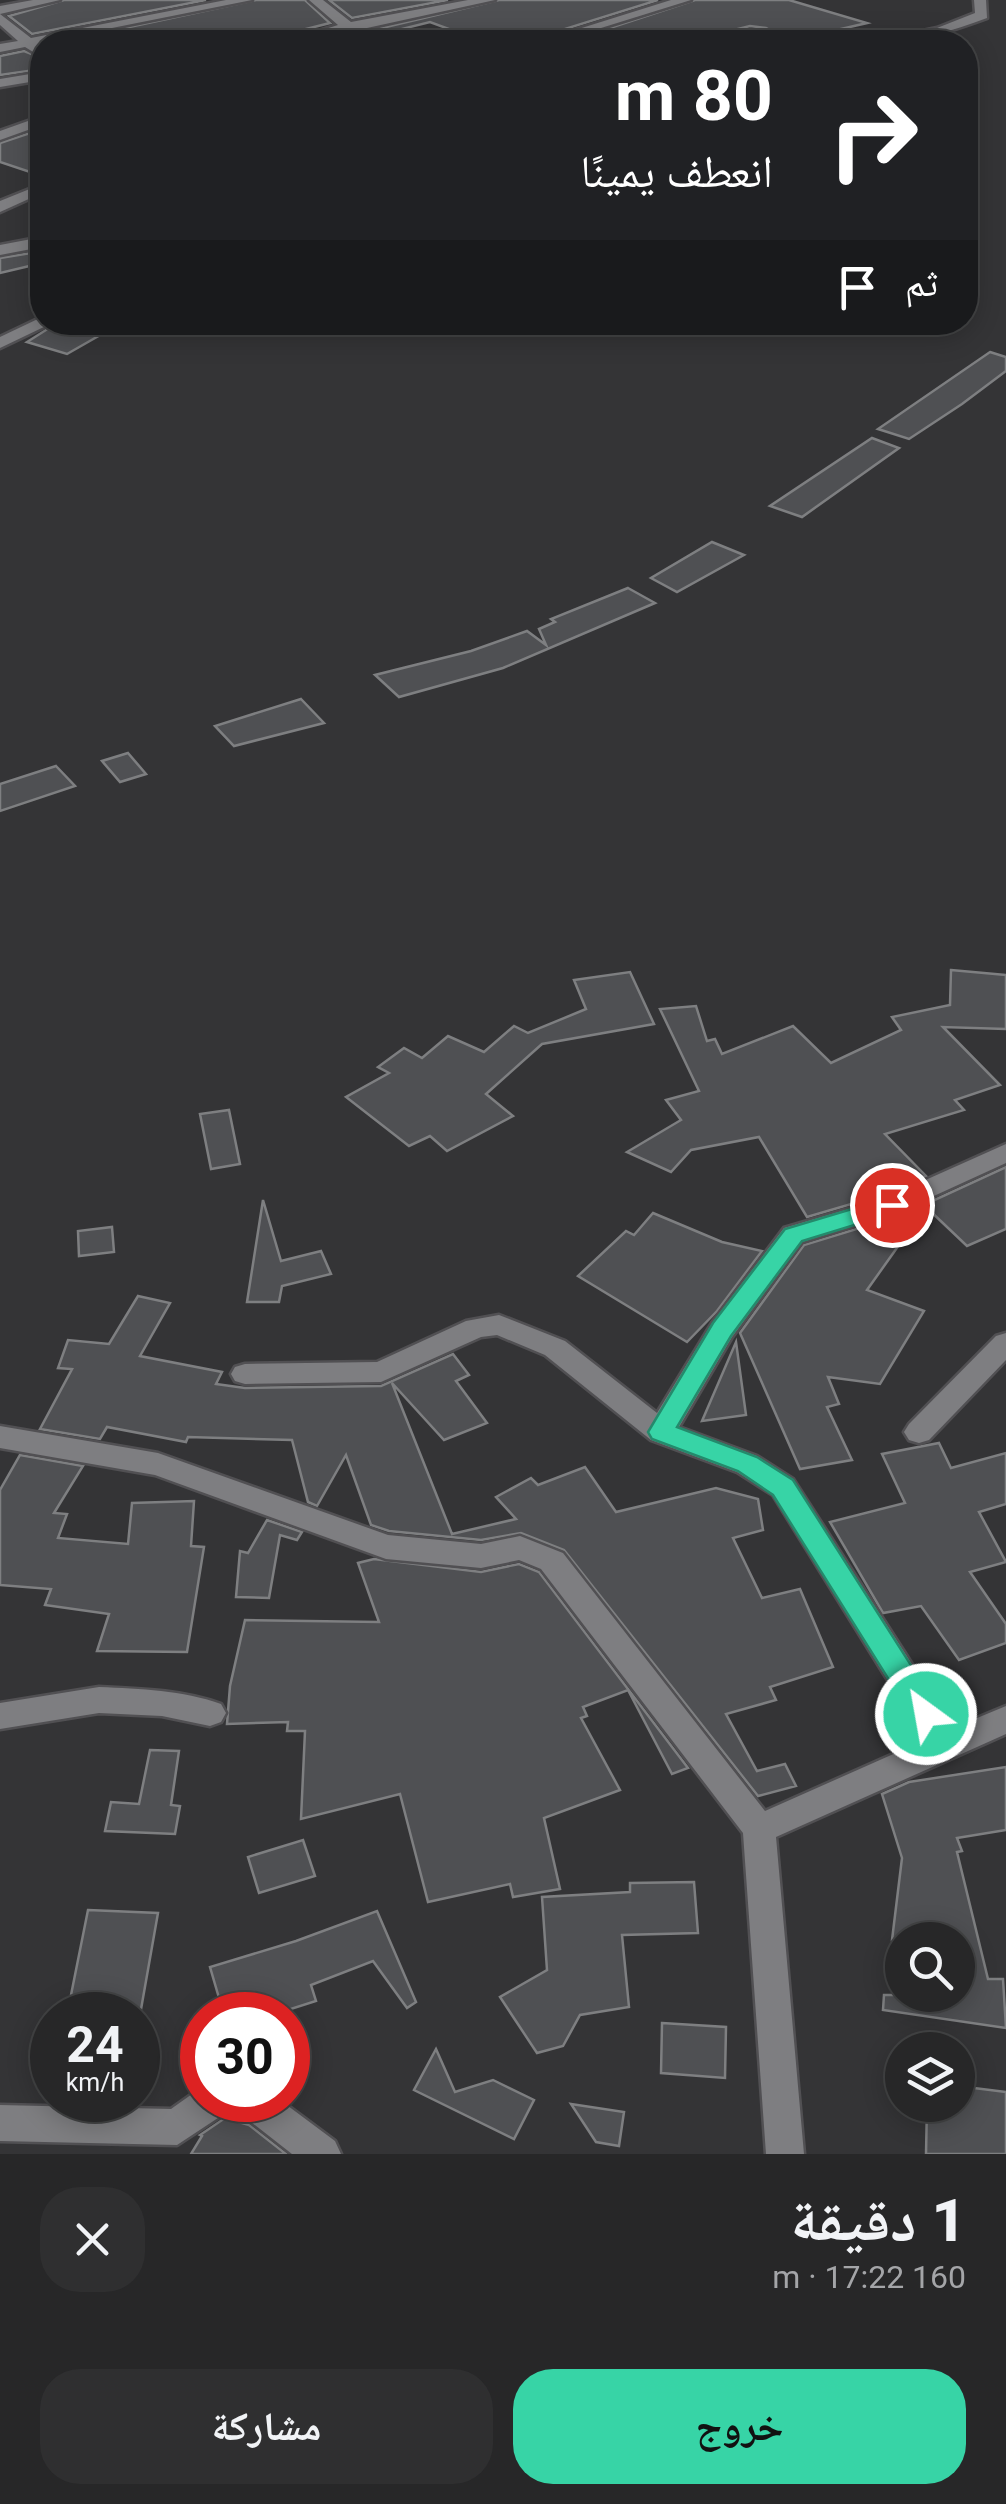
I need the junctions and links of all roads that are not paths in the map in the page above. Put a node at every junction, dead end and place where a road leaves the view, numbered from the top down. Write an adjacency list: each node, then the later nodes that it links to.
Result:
1 (54, 0): 7 (street)
2 (246, 0): 10 (street)
3 (316, 0): 9 (street)
4 (489, 0): 9 (street)
5 (685, 0): 12 (street)
6 (980, 0): 13 (street)
7 (0, 10)
8 (0, 18): 14 (street)
9 (348, 26): 11 (street)
10 (94, 30)
11 (334, 30)
12 (584, 30)
13 (945, 30)
14 (28, 43): 15 (street)
15 (0, 48)
16 (30, 78): 17 (street)
17 (0, 82)
18 (30, 125): 19 (street)
19 (0, 136)
20 (30, 193): 21 (street)
21 (0, 207)
22 (30, 244): 23 (street)
23 (0, 250)
24 (30, 328): 25 (street)
25 (0, 342)
26 (1006, 1153): 29 (street)
27 (1006, 1343): 30 (street)
28 (245, 1374): 29 (street)
29 (661, 1432): 35 (street)
30 (919, 1432)
31 (0, 1437): 36 (street)
32 (210, 1713): 33 (street)
33 (0, 1716)
34 (1006, 1719): 35 (street)
35 (947, 1747): 36 (street)
36 (759, 1828): 42 (street)
37 (192, 2122): 40 (street)
38 (279, 2122): 41 (street)
39 (0, 2123): 40 (street)
40 (174, 2140)
41 (322, 2154)
42 (785, 2154)

